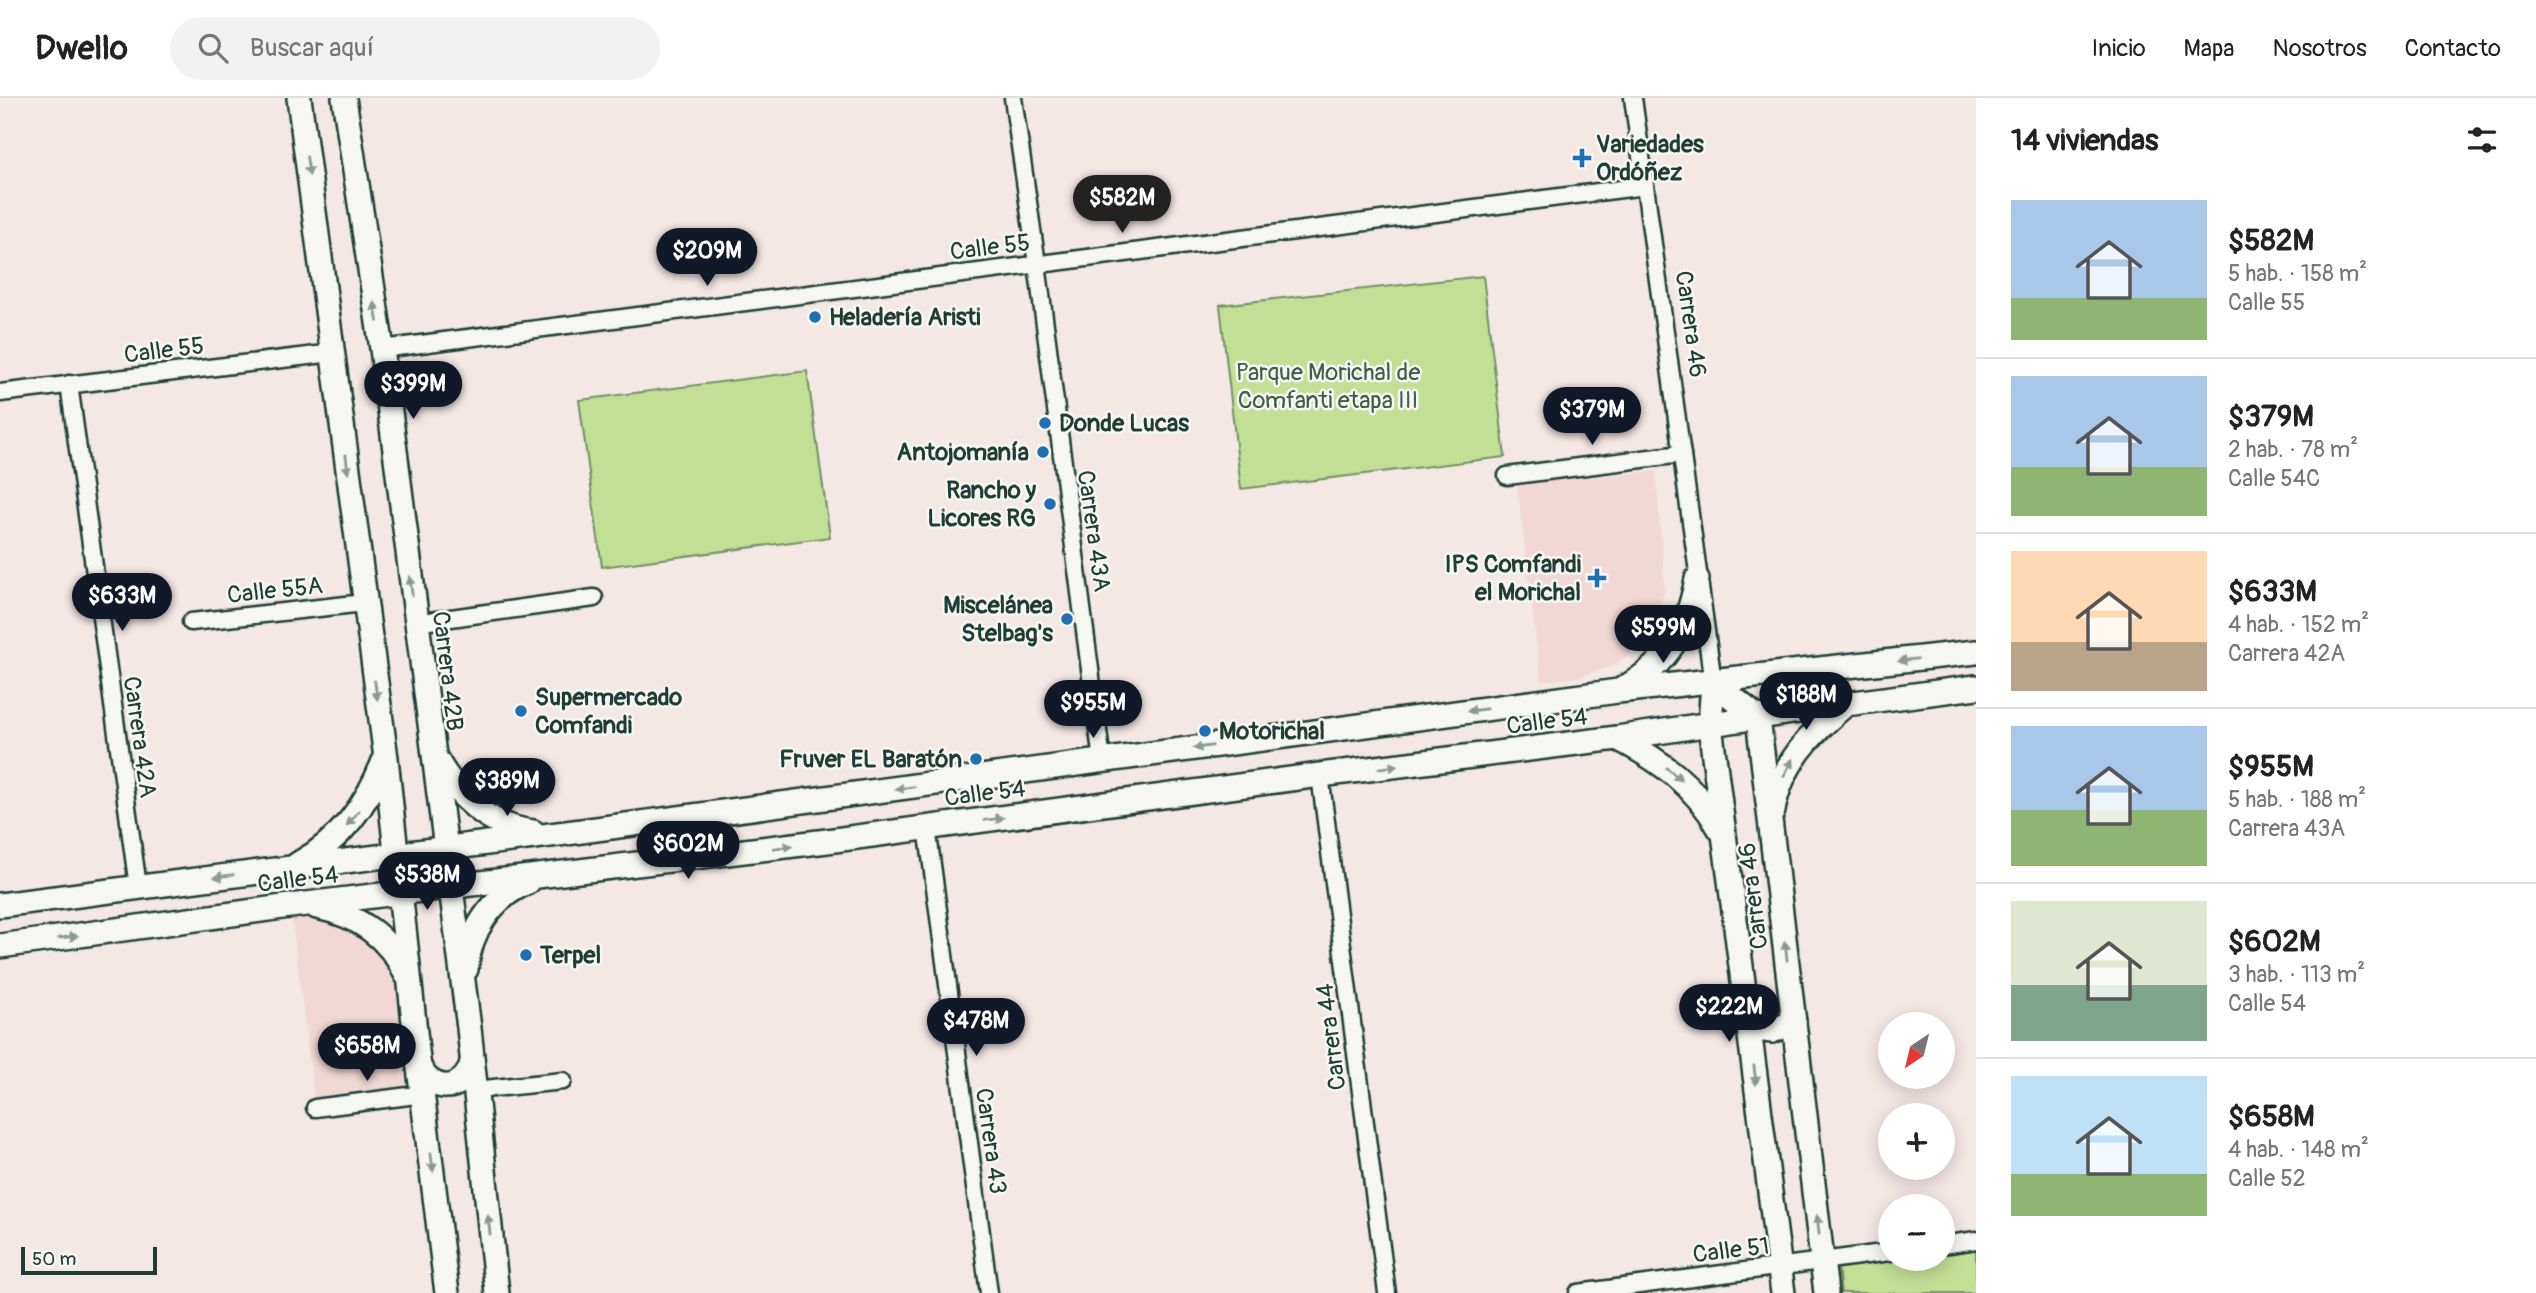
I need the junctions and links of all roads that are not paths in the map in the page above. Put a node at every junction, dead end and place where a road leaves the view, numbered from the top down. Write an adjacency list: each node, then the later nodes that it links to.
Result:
1 (299, 98): 8 (main road, one-way to 8)
2 (345, 98): 7 (main road, Carrera 42B, one-way to 2)
3 (1013, 98): 6 (street, Carrera 43A)
4 (1633, 98): 5 (street, Carrera 46)
5 (1645, 186): 6 (street, Calle 55); 11 (street, Carrera 46)
6 (1037, 264): 7 (street, Calle 55); 28 (street, Carrera 43A)
7 (382, 349): 17 (main road, Carrera 42B, one-way to 7)
8 (333, 353): 9 (street, Calle 55); 15 (main road, one-way to 15)
9 (69, 384): 10 (street, Calle 55); 38 (street, Carrera 42A)
10 (0, 393)
11 (1682, 454): 12 (street); 13 (street, Carrera 46)
12 (1507, 476)
13 (1697, 579): 19 (street, Carrera 46); 21 (main road)
14 (594, 598): 17 (street)
15 (364, 603): 16 (street, Calle 55A); 27 (main road, one-way to 27)
16 (191, 622)
17 (415, 623): 26 (main road, Carrera 42B)
18 (1976, 652): 19 (main road, Calle 54, one-way to 19)
19 (1713, 682): 21 (main road, Calle 54); 23 (main road); 24 (main road, Carrera 46)
20 (1976, 687): 22 (main road, Calle 54)
21 (1618, 691): 28 (main road, Calle 54, one-way to 28)
22 (1846, 704): 23 (main road, Calle 54); 32 (main road, one-way to 22)
23 (1758, 718): 24 (main road, Calle 54); 32 (main road, Carrera 46)
24 (1710, 725): 25 (main road, Calle 54); 33 (main road, Carrera 46)
25 (1617, 738): 29 (main road, Calle 54, one-way to 25); 33 (main road, one-way to 33)
26 (432, 751): 31 (main road); 34 (main road, Carrera 42B)
27 (386, 758): 35 (main road); 36 (main road, one-way to 36)
28 (1102, 761): 31 (main road, Calle 54, one-way to 31)
29 (1320, 775): 30 (main road, Calle 54, one-way to 29); 62 (street, Carrera 44)
30 (927, 827): 37 (main road, Calle 54, one-way to 30); 61 (street, Carrera 43)
31 (574, 832): 34 (main road, Calle 54)
32 (1772, 833): 46 (main road, Carrera 46, one-way to 32)
33 (1724, 837): 47 (main road, Carrera 46)
34 (444, 847): 35 (main road, Calle 54); 39 (main road, Carrera 42B)
35 (395, 854): 36 (main road, Calle 54); 40 (main road)
36 (292, 868): 38 (main road, Calle 54, one-way to 38)
37 (545, 876): 39 (main road, Calle 54); 45 (main road)
38 (138, 887): 41 (main road, Calle 54)
39 (450, 888): 40 (main road, Calle 54); 45 (main road, Carrera 42B)
40 (400, 894): 42 (main road, Calle 54); 44 (main road)
41 (0, 905)
42 (290, 906): 43 (main road, Calle 54, one-way to 42); 44 (main road)
43 (0, 946)
44 (410, 983): 48 (main road)
45 (463, 985): 49 (main road, Carrera 42B)
46 (1794, 1022): 47 (main road); 57 (main road, Carrera 46, one-way to 46)
47 (1749, 1028): 58 (main road, Carrera 46, one-way to 58)
48 (418, 1060): 49 (main road); 52 (main road)
49 (472, 1062): 51 (main road, Carrera 42B)
50 (563, 1081): 51 (street)
51 (474, 1090): 60 (main road, Carrera 42B, one-way to 51)
52 (424, 1094): 53 (street); 59 (main road, one-way to 59)
53 (315, 1108)
54 (1976, 1240): 55 (street)
55 (1955, 1243)
56 (1878, 1254): 57 (street, Calle 51)
57 (1822, 1261): 58 (street, Calle 51); 65 (main road, Carrera 46)
58 (1780, 1266): 63 (street, Calle 51); 64 (main road, Carrera 46)
59 (447, 1293)
60 (497, 1293)
61 (989, 1293)
62 (1387, 1293)
63 (1578, 1293)
64 (1783, 1293)
65 (1826, 1293)

